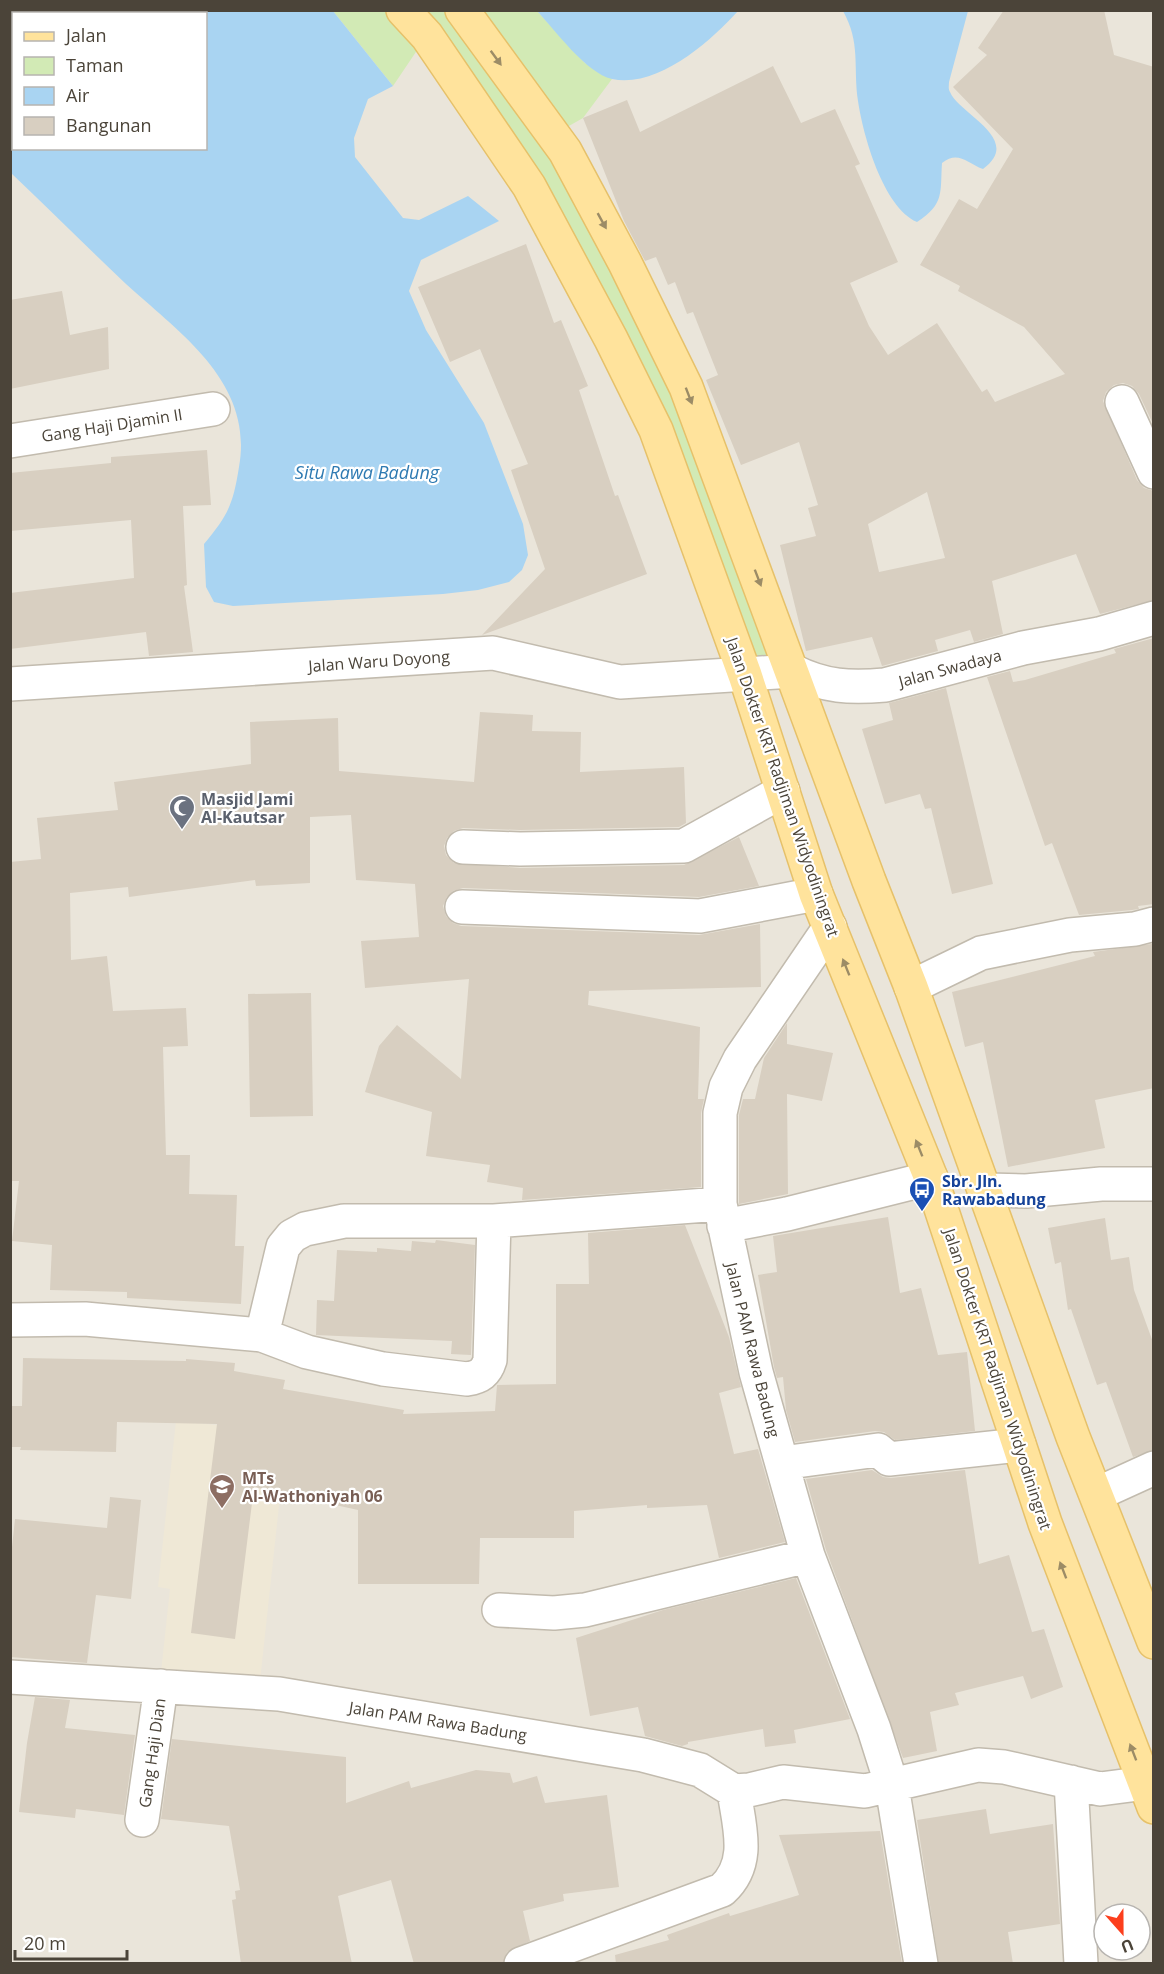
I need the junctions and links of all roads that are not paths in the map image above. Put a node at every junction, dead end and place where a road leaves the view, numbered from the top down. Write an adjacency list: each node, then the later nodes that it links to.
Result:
1 (403, 10): 9 (main road, Jalan Dokter KRT Radjiman Widyodiningrat)
2 (462, 10): 8 (main road, one-way to 8)
3 (1122, 402): 6 (street)
4 (213, 409): 5 (street, Gang Haji Djamin II)
5 (10, 441)
6 (1154, 472)
7 (1154, 618): 8 (street, Jalan Swadaya)
8 (793, 671): 9 (street, Jalan Swadaya); 17 (main road)
9 (745, 675): 10 (street, Jalan Waru Doyong); 11 (main road, Jalan Dokter KRT Radjiman Widyodiningrat)
10 (10, 684)
11 (783, 791): 12 (street); 13 (main road, Jalan Dokter KRT Radjiman Widyodiningrat)
12 (463, 847)
13 (816, 894): 14 (street); 16 (main road, Jalan Dokter KRT Radjiman Widyodiningrat)
14 (462, 907)
15 (1154, 924): 17 (street)
16 (830, 927): 18 (main road, Jalan Dokter KRT Radjiman Widyodiningrat, one-way to 16); 21 (street, Jalan PAM Rawa Badung)
17 (911, 987): 19 (main road)
18 (931, 1178): 21 (street); 25 (main road, Jalan Dokter KRT Radjiman Widyodiningrat)
19 (983, 1185): 20 (street); 28 (main road)
20 (1153, 1192)
21 (722, 1215): 22 (street); 26 (street, Jalan PAM Rawa Badung)
22 (494, 1221): 24 (street); 24 (street)
23 (10, 1320): 24 (street)
24 (262, 1335)
25 (1019, 1445): 26 (street); 37 (main road, Jalan Dokter KRT Radjiman Widyodiningrat, one-way to 25)
26 (782, 1463): 29 (street, Jalan PAM Rawa Badung)
27 (1154, 1468): 28 (street)
28 (1096, 1494): 31 (main road)
29 (808, 1556): 30 (street); 35 (street, Jalan PAM Rawa Badung)
30 (499, 1610)
31 (1154, 1642)
32 (10, 1677): 33 (street, Jalan PAM Rawa Badung)
33 (161, 1686): 36 (street, Jalan PAM Rawa Badung); 38 (street, Gang Haji Dian)
34 (1071, 1782): 35 (street); 37 (street); 41 (street)
35 (892, 1786): 36 (street); 40 (street, Jalan PAM Rawa Badung)
36 (734, 1791): 39 (street)
37 (1151, 1791)
38 (142, 1820)
39 (521, 1964)
40 (921, 1964)
41 (1081, 1964)

